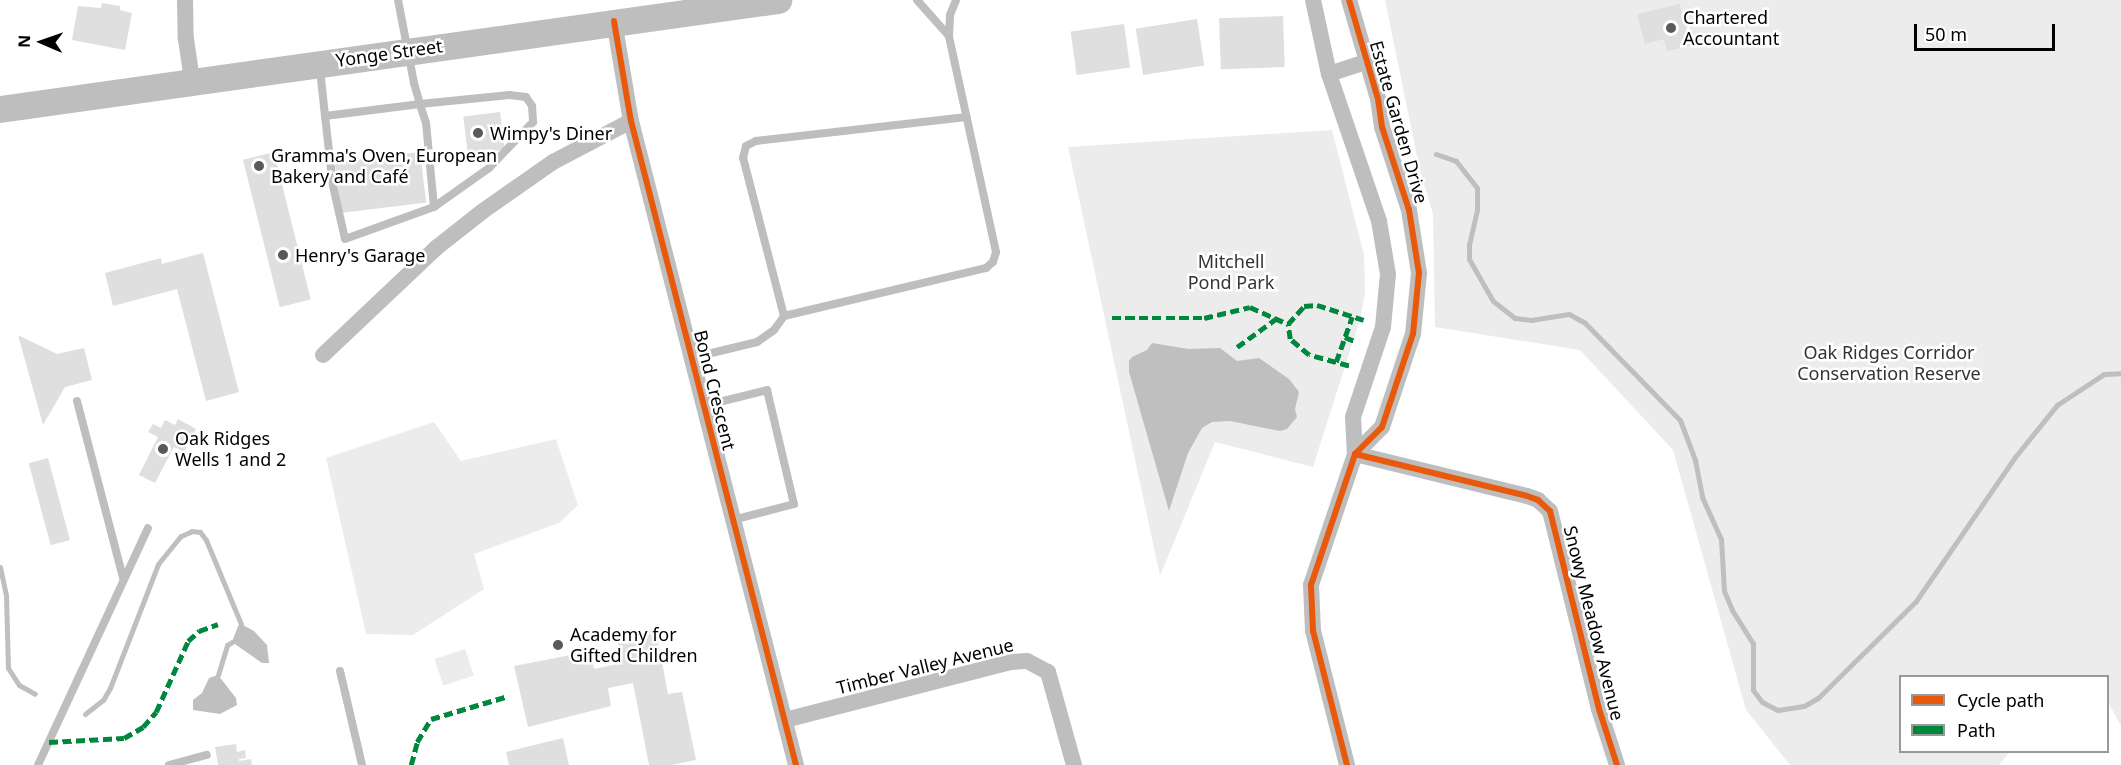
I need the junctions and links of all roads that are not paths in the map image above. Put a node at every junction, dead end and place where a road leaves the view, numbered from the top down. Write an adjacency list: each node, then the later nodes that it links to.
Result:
1 (185, 0): 15 (street)
2 (398, 0): 11 (lane)
3 (778, 0): 8 (main road, Yonge Street)
4 (917, 0): 10 (lane)
5 (956, 0): 10 (lane)
6 (1313, 0): 14 (street, Estate Garden Drive)
7 (1349, 0): 12 (street, Estate Garden Drive)
8 (722, 4): 9 (main road, Yonge Street)
9 (614, 21): 11 (main road, Yonge Street); 20 (street, Bond Crescent)
10 (949, 36): 19 (lane)
11 (408, 50): 13 (main road, Yonge Street); 16 (lane)
12 (1366, 62): 14 (street, Estate Garden Drive); 27 (street, Estate Garden Drive)
13 (319, 63): 15 (main road, Yonge Street); 18 (lane)
14 (1329, 74): 27 (street, Estate Garden Drive)
15 (192, 80): 17 (main road, Yonge Street)
16 (420, 104): 18 (lane); 21 (lane); 21 (lane)
17 (0, 109)
18 (325, 116): 21 (lane)
19 (967, 117): 22 (lane); 22 (lane)
20 (631, 121): 23 (street); 24 (street, Bond Crescent)
21 (434, 207)
22 (784, 316): 24 (lane)
23 (323, 355)
24 (691, 358): 26 (street, Bond Crescent)
25 (77, 401): 30 (lane)
26 (703, 406): 28 (street, Bond Crescent); 28 (lane)
27 (1355, 454): 39 (street, Estate Garden Drive); 40 (street, Snowy Meadow Avenue)
28 (733, 520): 32 (street, Bond Crescent)
29 (148, 528): 30 (lane)
30 (123, 577): 34 (lane)
31 (340, 672): 36 (lane)
32 (785, 720): 37 (street, Bond Crescent); 38 (street, Timber Valley Avenue)
33 (207, 755): 35 (lane)
34 (38, 765)
35 (169, 765)
36 (362, 765)
37 (796, 765)
38 (1074, 765)
39 (1347, 765)
40 (1617, 765)

